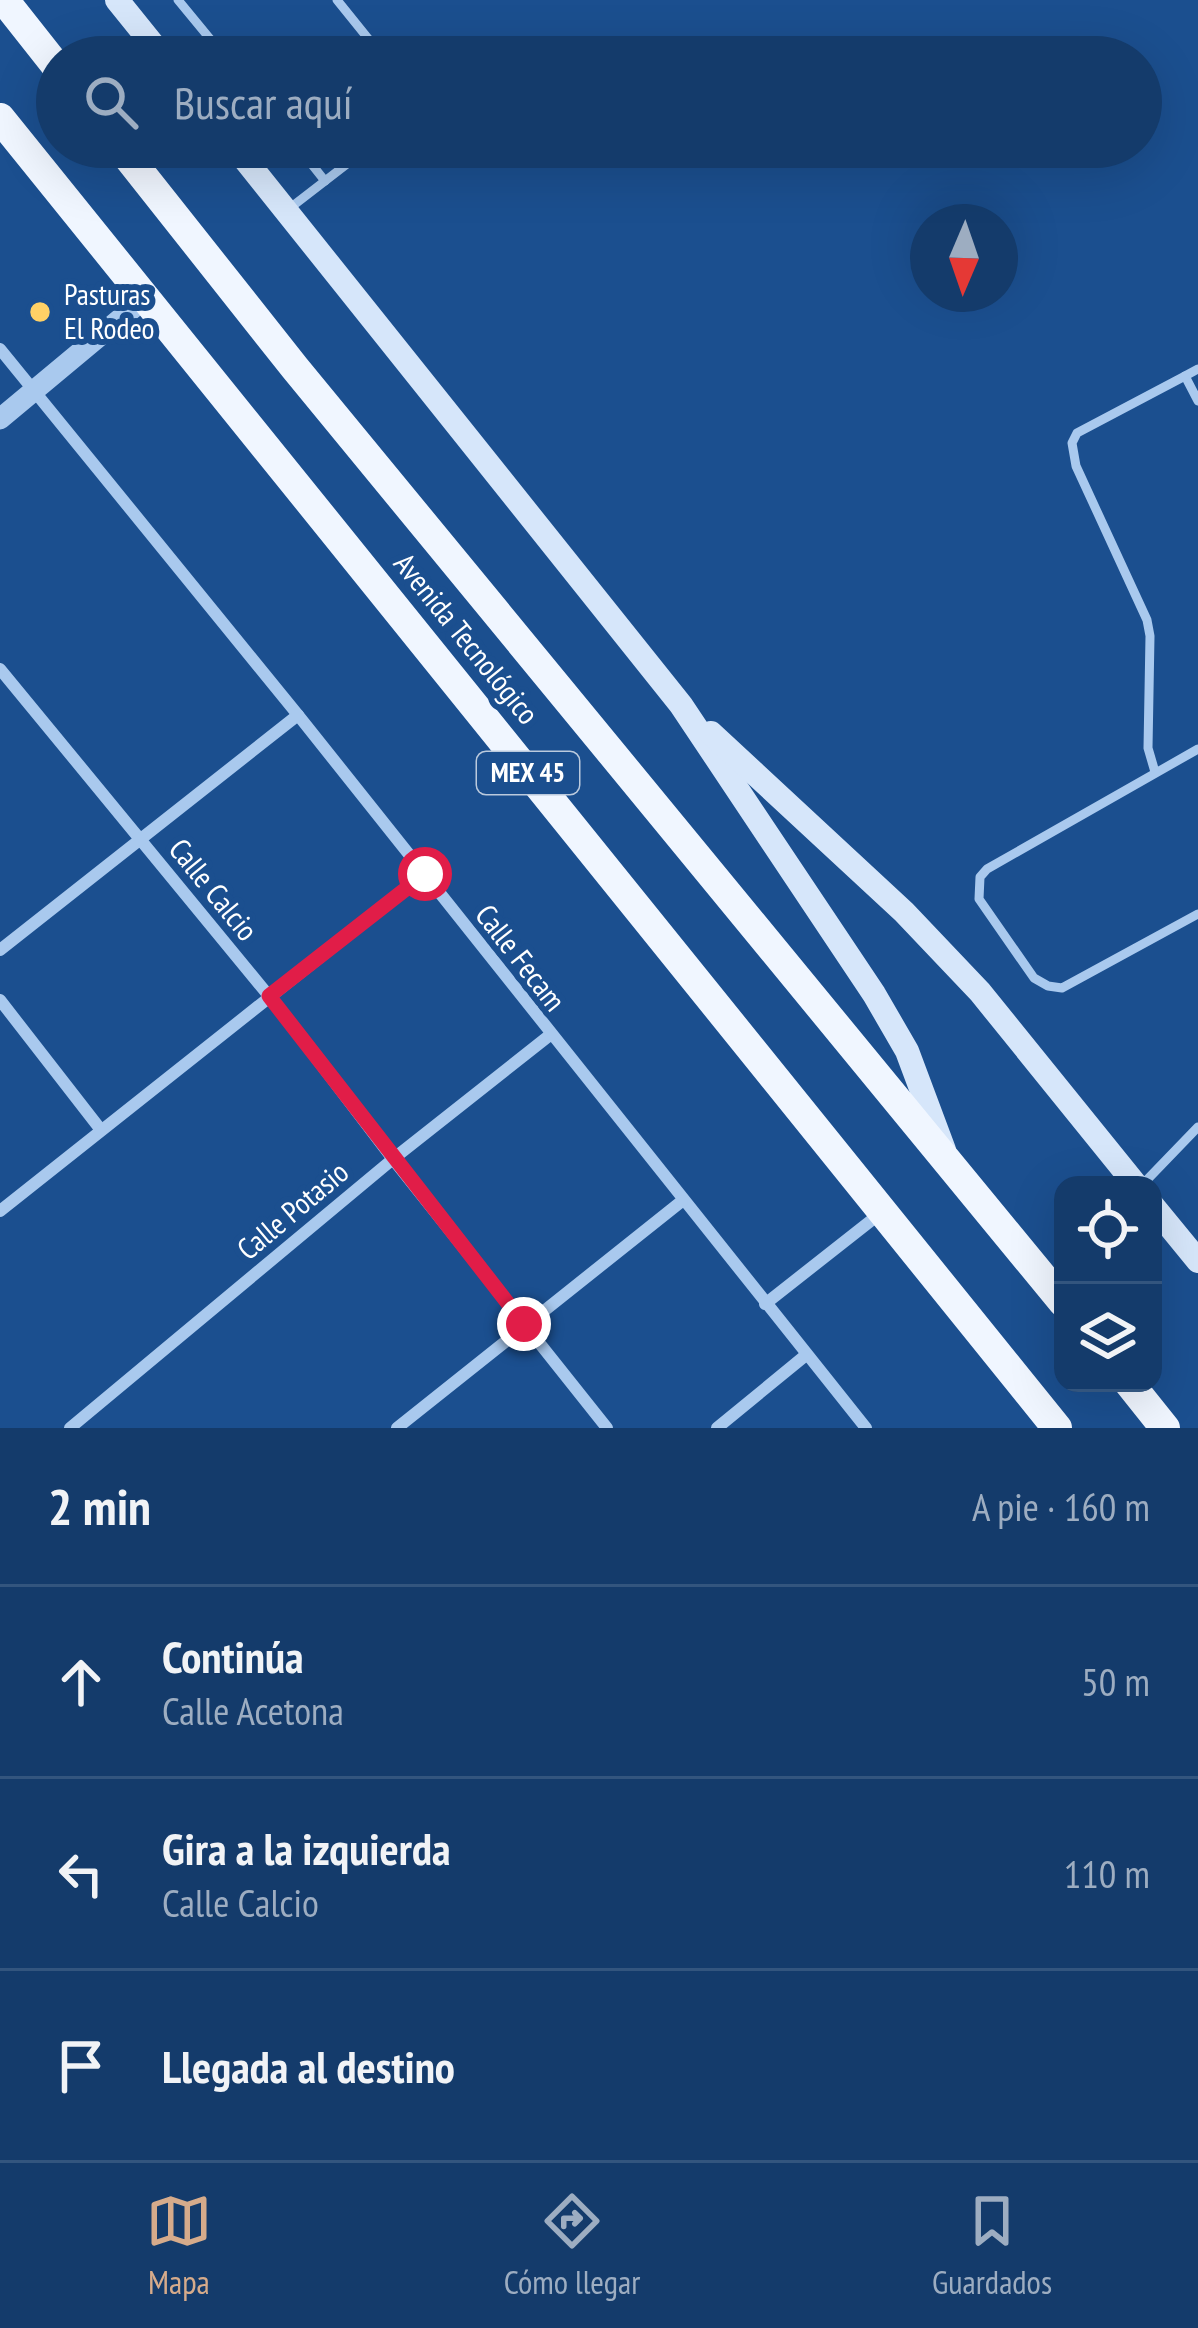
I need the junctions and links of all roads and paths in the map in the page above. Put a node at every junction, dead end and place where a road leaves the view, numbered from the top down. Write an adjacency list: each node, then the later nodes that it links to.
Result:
1 (4, 0): 8 (main road)
2 (117, 0): 5 (main road)
3 (178, 0): 6 (lane)
4 (337, 0): 7 (lane)
5 (146, 36)
6 (208, 36)
7 (366, 36)
8 (36, 40)
9 (0, 118): 10 (main road, Avenida Tecnológico / MEX 45)
10 (36, 163)
11 (40, 168): 18 (main road, Avenida Tecnológico / MEX 45)
12 (138, 168): 40 (main road, Avenida Tecnológico / MEX 45)
13 (252, 168): 17 (main road)
14 (315, 168): 16 (lane)
15 (342, 168): 16 (lane)
16 (326, 181): 17 (lane)
17 (286, 211): 26 (main road)
18 (145, 298): 22 (street); 45 (main road, Avenida Tecnológico / MEX 45)
19 (0, 349): 22 (street, Calle Fecam)
20 (1198, 369): 21 (lane)
21 (1185, 376): 23 (lane); 29 (lane)
22 (34, 391): 24 (street); 27 (street, Calle Fecam)
23 (1198, 401)
24 (0, 419)
25 (0, 669): 30 (street, Calle Calcio)
26 (681, 705): 40 (main road); 41 (main road)
27 (298, 715): 30 (street); 31 (street, Calle Fecam)
28 (1198, 749): 29 (lane)
29 (1155, 772): 32 (lane)
30 (141, 840): 33 (street); 34 (street, Calle Calcio)
31 (425, 874): 34 (street); 36 (street, Calle Fecam)
32 (1198, 914)
33 (0, 950)
34 (269, 996): 38 (street); 39 (street, Calle Calcio)
35 (0, 1000): 38 (street)
36 (550, 1035): 39 (street, Calle Potasio); 43 (street, Calle Fecam)
37 (1198, 1127): 42 (lane)
38 (101, 1130): 44 (street)
39 (393, 1159): 50 (street, Calle Calcio); 53 (street, Calle Potasio)
40 (947, 1160): 48 (main road, Avenida Tecnológico / MEX 45)
41 (1132, 1176)
42 (1148, 1176)
43 (682, 1201): 49 (street, Calle Fecam); 50 (street)
44 (0, 1211)
45 (883, 1212): 49 (street); 58 (main road, Avenida Tecnológico / MEX 45)
46 (1162, 1217): 47 (main road)
47 (1198, 1262)
48 (1054, 1291)
49 (765, 1304): 51 (street, Calle Fecam)
50 (524, 1324): 54 (street); 55 (street, Calle Calcio)
51 (806, 1355): 56 (street); 57 (street, Calle Fecam)
52 (1136, 1392): 59 (main road)
53 (70, 1428)
54 (397, 1428)
55 (608, 1428)
56 (717, 1428)
57 (866, 1428)
58 (1057, 1428)
59 (1165, 1428)

